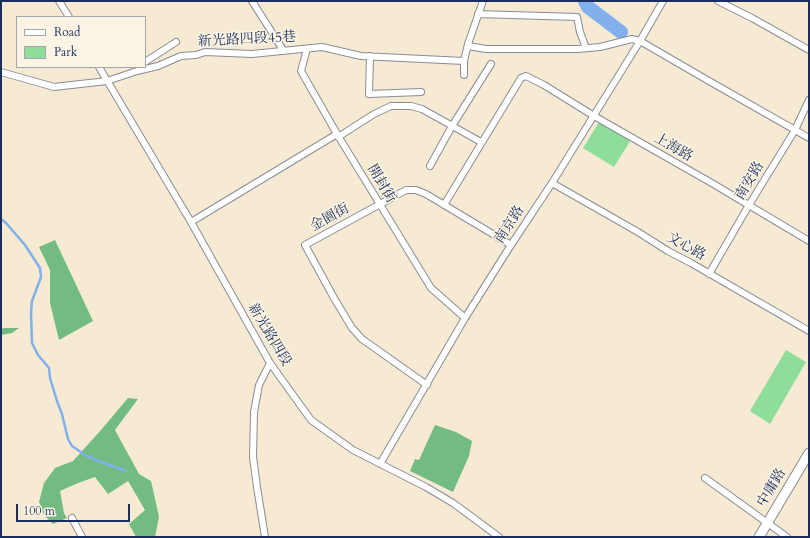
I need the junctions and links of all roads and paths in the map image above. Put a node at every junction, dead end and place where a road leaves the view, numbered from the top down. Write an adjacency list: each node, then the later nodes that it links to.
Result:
1 (59, 1): 7 (street)
2 (252, 1): 13 (street)
3 (483, 1): 6 (street)
4 (663, 1): 8 (street, 南京路)
5 (718, 1): 14 (street)
6 (478, 14): 10 (street); 11 (street)
7 (68, 16)
8 (640, 40): 11 (street); 27 (street, 南京路); 29 (street)
9 (176, 42): 16 (street)
10 (468, 46): 11 (street); 17 (street)
11 (586, 48)
12 (307, 49): 13 (street, 新光路四段45巷); 15 (street, 新光路四段45巷); 30 (street, 開封街)
13 (283, 50): 22 (street, 新光路四段45巷)
14 (809, 50)
15 (370, 56): 17 (street, 新光路四段45巷); 25 (street)
16 (146, 61)
17 (464, 61): 23 (street)
18 (491, 64): 28 (street)
19 (100, 68): 24 (street, 新光路四段)
20 (135, 68): 22 (street)
21 (1, 72): 24 (street, 新光路四段45巷)
22 (124, 75): 24 (street, 新光路四段45巷)
23 (464, 75)
24 (107, 81): 38 (street, 新光路四段)
25 (421, 92)
26 (809, 100): 29 (street, 南安路)
27 (594, 116): 32 (street, 上海路); 34 (street, 南京路); 37 (street, 上海路)
28 (452, 126): 30 (street); 32 (street); 33 (street)
29 (795, 130): 31 (street); 37 (street, 南安路)
30 (338, 136): 35 (street, 開封街); 38 (street)
31 (809, 138)
32 (481, 142): 36 (street)
33 (430, 166)
34 (552, 183): 40 (street, 南京路); 41 (street, 文心路)
35 (379, 204): 36 (street, 金園街); 42 (street, 開封街); 45 (street, 金園街)
36 (444, 204): 40 (street, 金園街)
37 (749, 205): 39 (street, 上海路); 41 (street, 南安路)
38 (191, 222): 44 (street, 新光路四段)
39 (809, 241)
40 (511, 245): 42 (street, 南京路)
41 (709, 274): 43 (street, 文心路)
42 (465, 318): 45 (street, 南京路)
43 (809, 331)
44 (270, 363): 47 (street, 新光路四段); 52 (street)
45 (427, 385): 47 (street, 南京路)
46 (809, 453): 50 (street, 中庸路)
47 (380, 464): 53 (street, 新光路四段)
48 (705, 478): 50 (street)
49 (72, 518): 51 (street)
50 (767, 523): 54 (street, 中庸路); 55 (street)
51 (82, 537)
52 (265, 537)
53 (499, 537)
54 (759, 537)
55 (787, 537)

